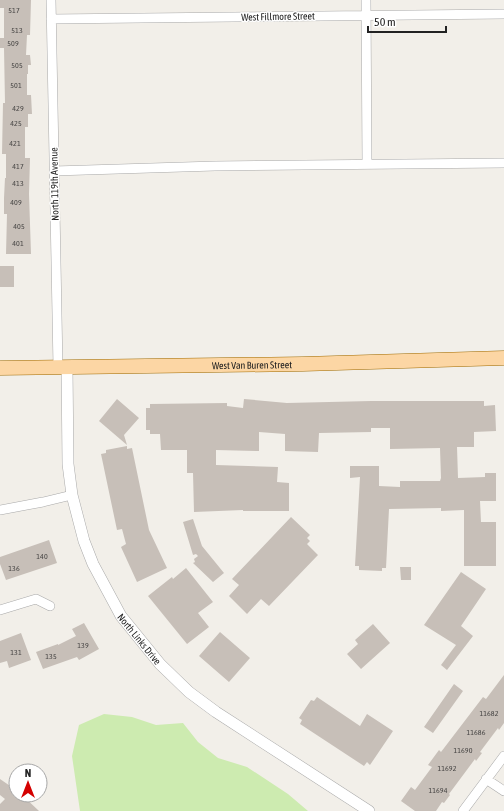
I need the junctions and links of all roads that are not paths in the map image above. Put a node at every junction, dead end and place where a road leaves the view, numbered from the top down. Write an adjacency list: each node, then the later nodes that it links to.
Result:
1 (51, 0): 5 (street, North 119th Avenue)
2 (366, 0): 4 (street)
3 (504, 14): 4 (street, West Fillmore Street)
4 (366, 15): 5 (street, West Fillmore Street); 7 (street)
5 (52, 19): 8 (street, North 119th Avenue)
6 (504, 163): 7 (street)
7 (367, 164): 8 (street)
8 (54, 171): 11 (street, North 119th Avenue)
9 (504, 358): 11 (main road, West Van Buren Street)
10 (0, 368): 11 (main road, West Van Buren Street)
11 (62, 368): 12 (street, North Links Drive)
12 (72, 495): 13 (street); 19 (street, North Links Drive)
13 (0, 510)
14 (50, 606): 15 (street)
15 (0, 610)
16 (504, 756): 17 (street)
17 (486, 779): 18 (street); 20 (street)
18 (504, 792)
19 (369, 811)
20 (462, 811)

